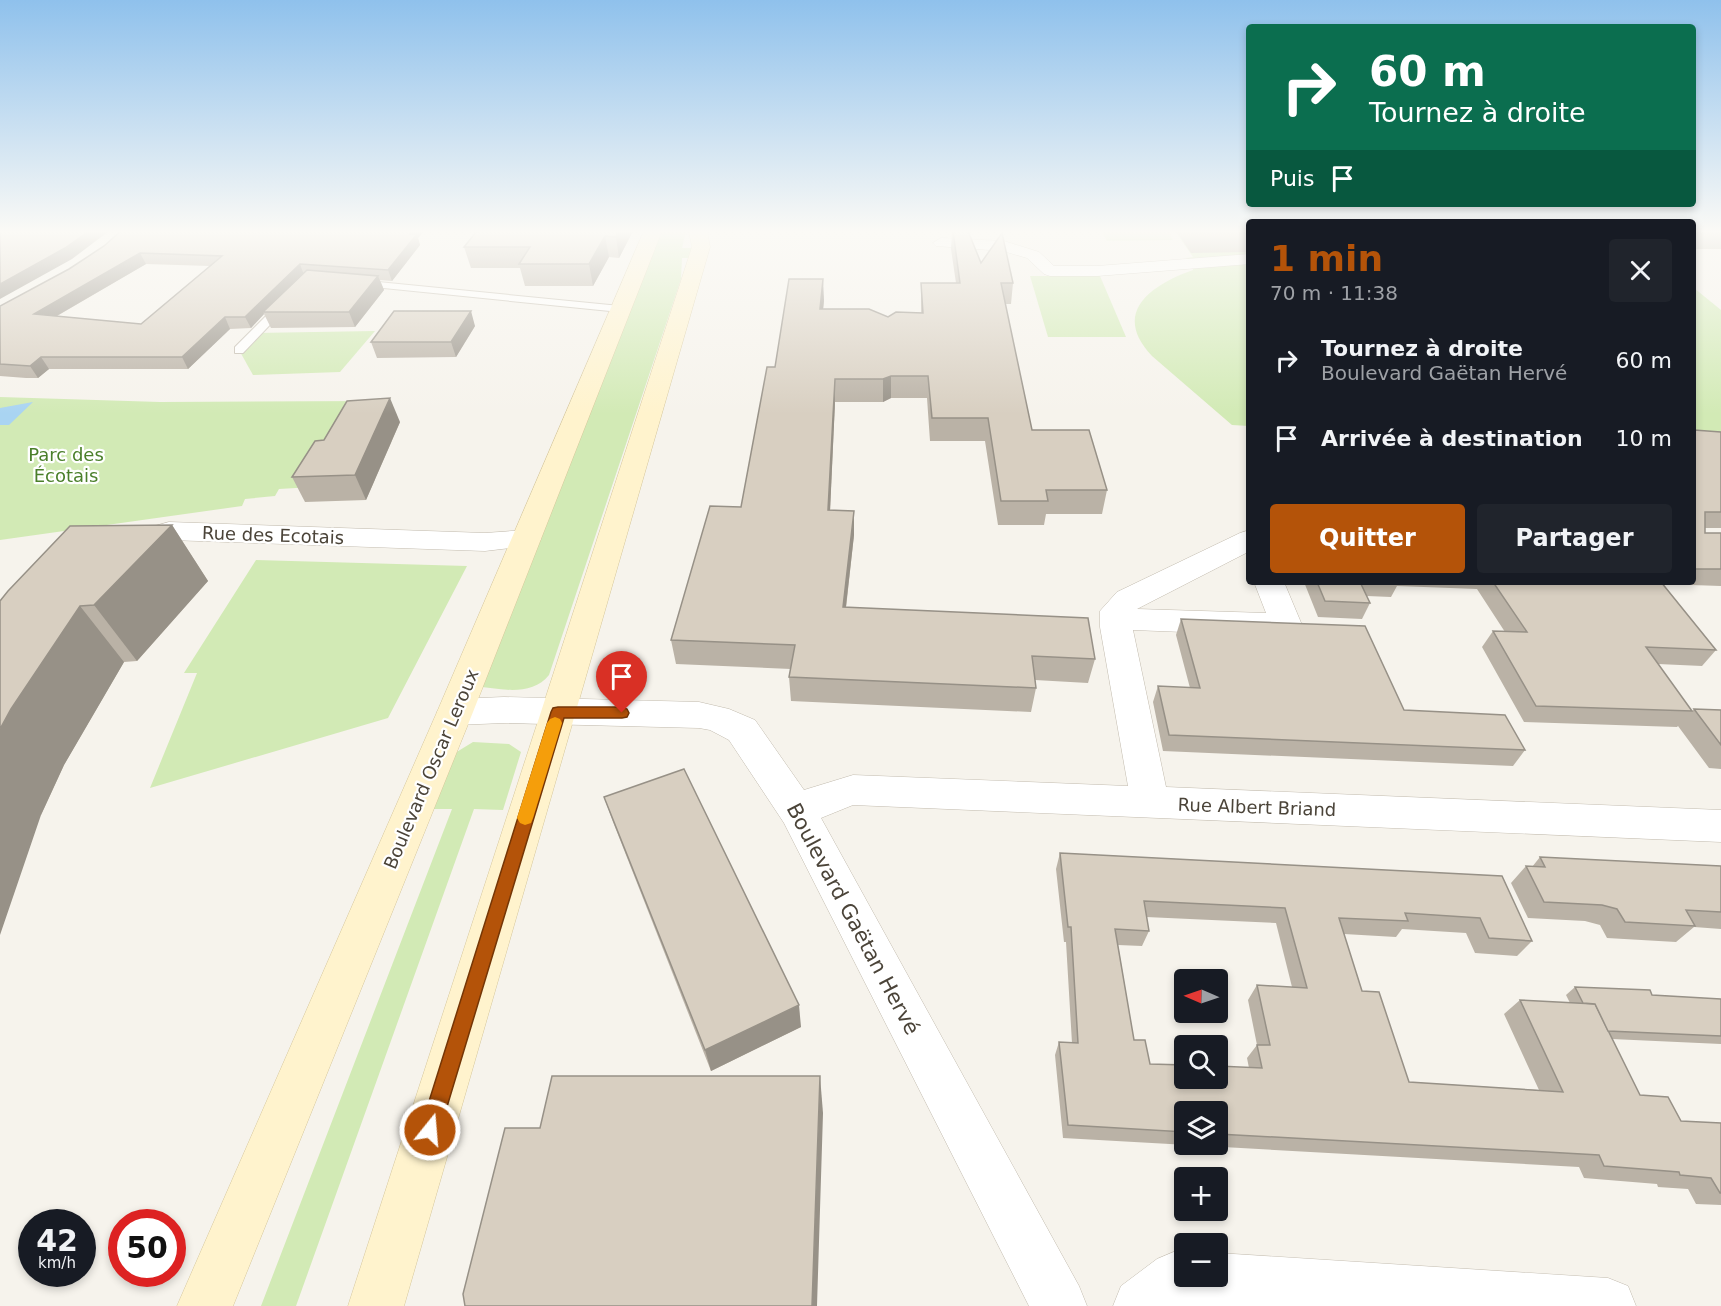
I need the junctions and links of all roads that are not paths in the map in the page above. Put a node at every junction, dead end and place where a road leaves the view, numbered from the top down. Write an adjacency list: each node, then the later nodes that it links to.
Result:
1 (462, 292): 5 (lane)
2 (627, 292): 5 (main road, Boulevard Oscar Leroux)
3 (688, 292): 13 (main road)
4 (293, 295): 6 (lane)
5 (620, 309): 7 (main road, Boulevard Oscar Leroux)
6 (239, 350)
7 (526, 539): 9 (street, Rue des Ecotais); 12 (main road, Boulevard Oscar Leroux)
8 (1246, 541): 11 (street)
9 (111, 548)
10 (1270, 585): 11 (street)
11 (1115, 619): 14 (street)
12 (455, 712): 13 (street, Boulevard Gaëtan Hervé); 18 (main road, Boulevard Oscar Leroux)
13 (558, 712): 15 (street, Boulevard Gaëtan Hervé); 17 (main road)
14 (1150, 802): 15 (street, Rue Albert Briand); 16 (street, Rue Albert Briand)
15 (798, 812): 21 (street, Boulevard Gaëtan Hervé)
16 (1721, 826)
17 (396, 1242): 19 (main road); 20 (street)
18 (205, 1306)
19 (376, 1306)
20 (404, 1306)
21 (1059, 1306)
22 (1142, 1306): 23 (street)
23 (1608, 1306)

